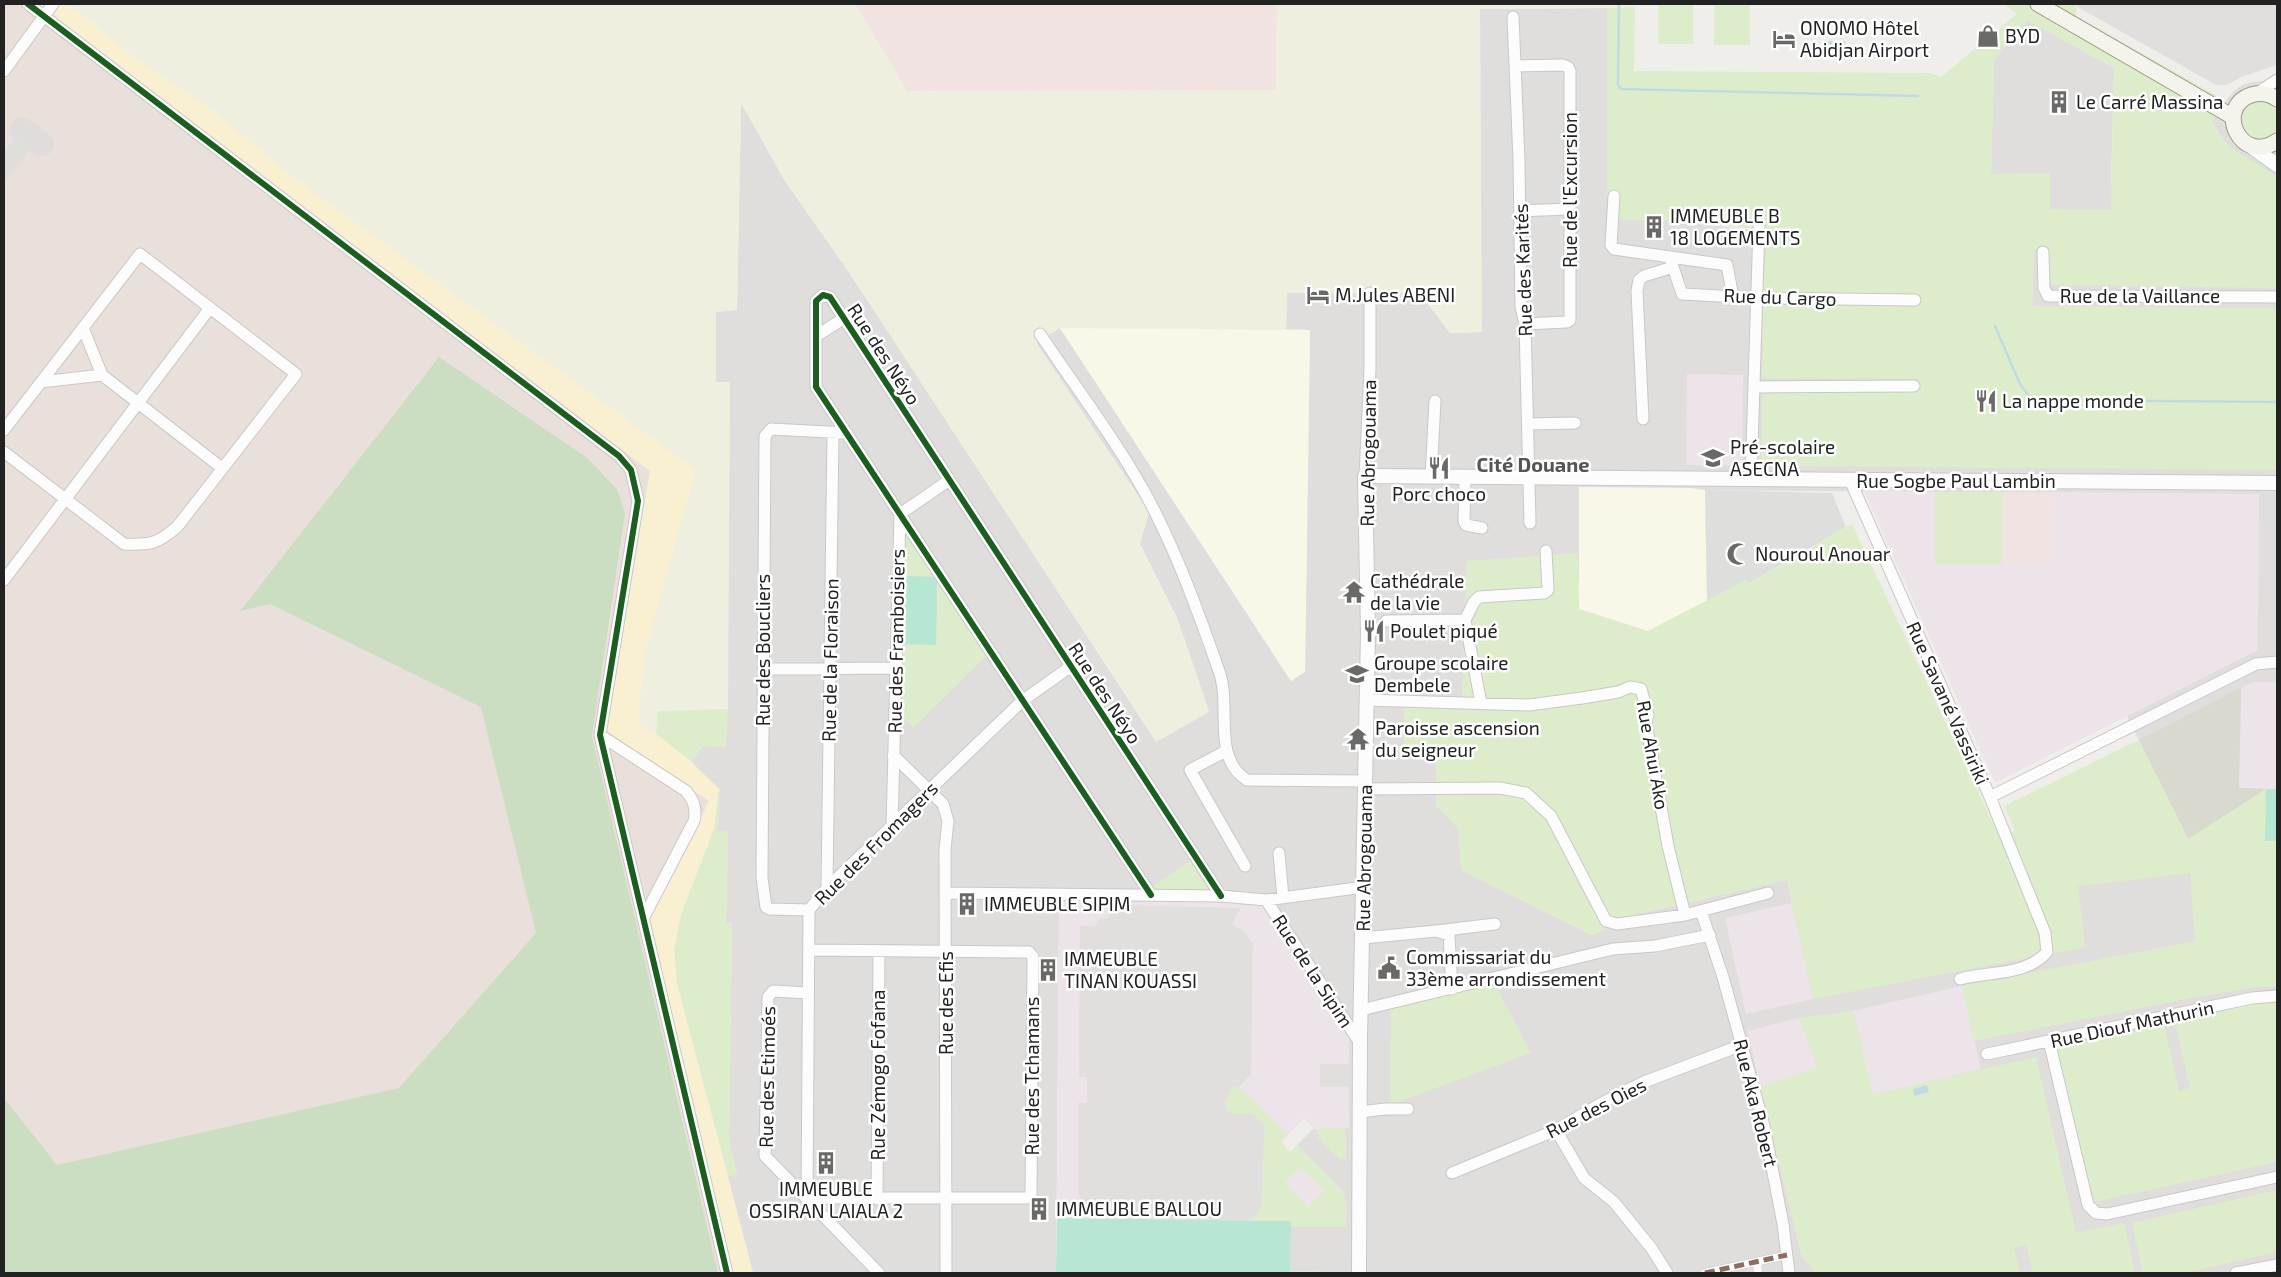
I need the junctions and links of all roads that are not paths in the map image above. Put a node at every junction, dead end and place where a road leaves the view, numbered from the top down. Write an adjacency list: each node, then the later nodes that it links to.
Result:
1 (28, 4): 4 (street)
2 (53, 4): 4 (street)
3 (2038, 4): 11 (main road)
4 (45, 16): 7 (street); 70 (street)
5 (1513, 17): 6 (street, Rue des Karités)
6 (1516, 66): 16 (street, Rue de l'Excursion); 17 (street, Rue des Karités)
7 (4, 71)
8 (2277, 80): 9 (street)
9 (2257, 93): 10 (main road); 11 (main road)
10 (2277, 99)
11 (2233, 117): 12 (main road)
12 (2249, 145): 13 (main road); 14 (street)
13 (2275, 145)
14 (2277, 165)
15 (1614, 196): 20 (street)
16 (1570, 209): 17 (street); 28 (street, Rue de l'Excursion)
17 (1520, 210): 28 (street, Rue des Karités)
18 (1759, 226): 24 (street)
19 (2043, 252): 23 (street, Rue de la Vaillance)
20 (1672, 262): 22 (street, Rue du Cargo); 22 (street); 38 (street)
21 (1370, 293): 46 (street, Rue Abrogouama)
22 (1733, 297): 24 (street, Rue du Cargo)
23 (2277, 297)
24 (1757, 298): 25 (street, Rue du Cargo); 35 (street)
25 (1915, 300)
26 (210, 308): 29 (street); 37 (street); 45 (street)
27 (843, 320): 31 (street); 31 (street, Rue des Néyo); 52 (street, Rue des Néyo)
28 (1525, 324): 40 (street, Rue des Karités)
29 (83, 328): 32 (street); 33 (street)
30 (1040, 334): 71 (street)
31 (816, 336): 43 (street, Rue des Néyo)
32 (102, 375): 33 (street); 37 (street)
33 (41, 382): 41 (street)
34 (1914, 386): 35 (street)
35 (1754, 387): 50 (street)
36 (1435, 401): 47 (street)
37 (138, 403): 45 (street); 54 (street)
38 (1643, 419)
39 (1575, 423): 40 (street)
40 (1528, 424): 49 (street, Rue des Karités)
41 (4, 430)
42 (833, 432): 43 (street, Rue des Boucliers); 65 (street, Rue des Boucliers); 66 (street, Rue de la Floraison)
43 (847, 432): 55 (street, Rue des Néyo)
44 (4, 452): 54 (street)
45 (222, 468): 54 (street)
46 (1364, 476): 47 (street, Rue Sogbe Paul Lambin); 67 (street, Rue Abrogouama)
47 (1431, 477): 48 (street, Rue Sogbe Paul Lambin)
48 (1466, 477): 49 (street, Rue Sogbe Paul Lambin); 57 (street)
49 (1531, 478): 50 (street, Rue Sogbe Paul Lambin); 56 (street, Rue des Karités)
50 (1751, 479): 51 (street, Rue Sogbe Paul Lambin)
51 (1850, 480): 53 (street, Rue Sogbe Paul Lambin); 75 (street, Rue Savané Vassiriki)
52 (948, 481): 55 (street); 63 (street, Rue des Néyo)
53 (2277, 483)
54 (66, 499): 59 (street)
55 (900, 514): 64 (street, Rue des Framboisiers); 68 (street, Rue des Néyo)
56 (1530, 523)
57 (1482, 528)
58 (1546, 551): 60 (street)
59 (4, 580)
60 (1465, 620): 61 (street); 69 (street)
61 (1386, 621)
62 (2277, 662): 75 (street, Rue Savané Vassiriki)
63 (1070, 667): 68 (street, Rue des Fromagers); 84 (street, Rue des Néyo)
64 (895, 668): 66 (street); 72 (street, Rue des Framboisiers)
65 (763, 669): 66 (street); 87 (street, Rue des Boucliers)
66 (830, 670): 80 (street, Rue de la Floraison)
67 (1367, 700): 69 (street, Rue Ahui Ako); 73 (street, Rue Abrogouama)
68 (1022, 701): 74 (street, Rue des Fromagers); 83 (street, Rue des Néyo)
69 (1481, 703): 89 (street, Rue Ahui Ako)
70 (600, 735): 90 (street); 90 (street)
71 (1226, 751): 73 (street); 78 (street)
72 (893, 755): 74 (street, Rue des Efis); 76 (street, Rue des Framboisiers)
73 (1365, 785): 79 (street, Rue Abrogouama); 89 (street)
74 (928, 789): 76 (street, Rue des Fromagers); 81 (street, Rue des Efis)
75 (1990, 798): 98 (street)
76 (892, 827): 80 (street, Rue des Fromagers)
77 (1279, 853): 85 (street)
78 (1245, 866)
79 (1364, 887): 85 (street); 94 (street, Rue Abrogouama)
80 (827, 888): 87 (street, Rue des Fromagers)
81 (947, 893): 83 (street); 97 (street, Rue des Efis)
82 (1768, 893): 88 (street)
83 (1151, 895): 84 (street)
84 (1221, 896): 86 (street)
85 (1283, 898): 86 (street)
86 (1266, 900): 104 (street, Rue de la Sipim)
87 (809, 910): 95 (street, Rue des Fromagers)
88 (1701, 911): 89 (street); 93 (street, Rue Aka Robert)
89 (1685, 915)
90 (644, 917): 118 (street)
91 (1494, 924): 92 (street)
92 (1436, 931): 94 (street); 99 (street)
93 (1710, 936): 99 (street); 105 (street, Rue Aka Robert)
94 (1363, 938): 102 (street, Rue Abrogouama)
95 (809, 950): 96 (street, Rue des Tchamans); 100 (street, Rue des Fromagers)
96 (879, 951): 97 (street, Rue des Tchamans); 113 (street, Rue Zémogo Fofana)
97 (946, 952): 114 (street, Rue des Efis); 114 (street, Rue des Tchamans)
98 (1960, 979)
99 (1452, 989): 102 (street)
100 (808, 993): 112 (street, Rue des Fromagers); 112 (street, Rue des Etimoés)
101 (2277, 996): 103 (street, Rue Diouf Mathurin)
102 (1361, 1010): 104 (street, Rue Abrogouama)
103 (2049, 1041): 106 (street, Rue Diouf Mathurin); 111 (street)
104 (1360, 1043): 108 (street, Rue Abrogouama)
105 (1742, 1045): 109 (street, Rue des Oies); 115 (street, Rue Aka Robert)
106 (1987, 1054)
107 (1408, 1109): 108 (street)
108 (1360, 1112): 121 (street, Rue Abrogouama)
109 (1556, 1130): 110 (street, Rue des Oies); 122 (street)
110 (1452, 1173)
111 (2277, 1177)
112 (807, 1198): 113 (street, Rue des Tchamans); 119 (street, Rue des Etimoés)
113 (877, 1198): 114 (street, Rue des Tchamans)
114 (946, 1199): 120 (street, Rue des Efis)
115 (1787, 1255): 116 (street); 125 (street, Rue Aka Robert)
116 (1757, 1263): 123 (street); 124 (street)
117 (2277, 1264): 126 (street)
118 (727, 1273)
119 (879, 1273)
120 (946, 1273)
121 (1359, 1273)
122 (1667, 1273)
123 (1705, 1273)
124 (1758, 1273)
125 (1789, 1273)
126 (2236, 1273)

